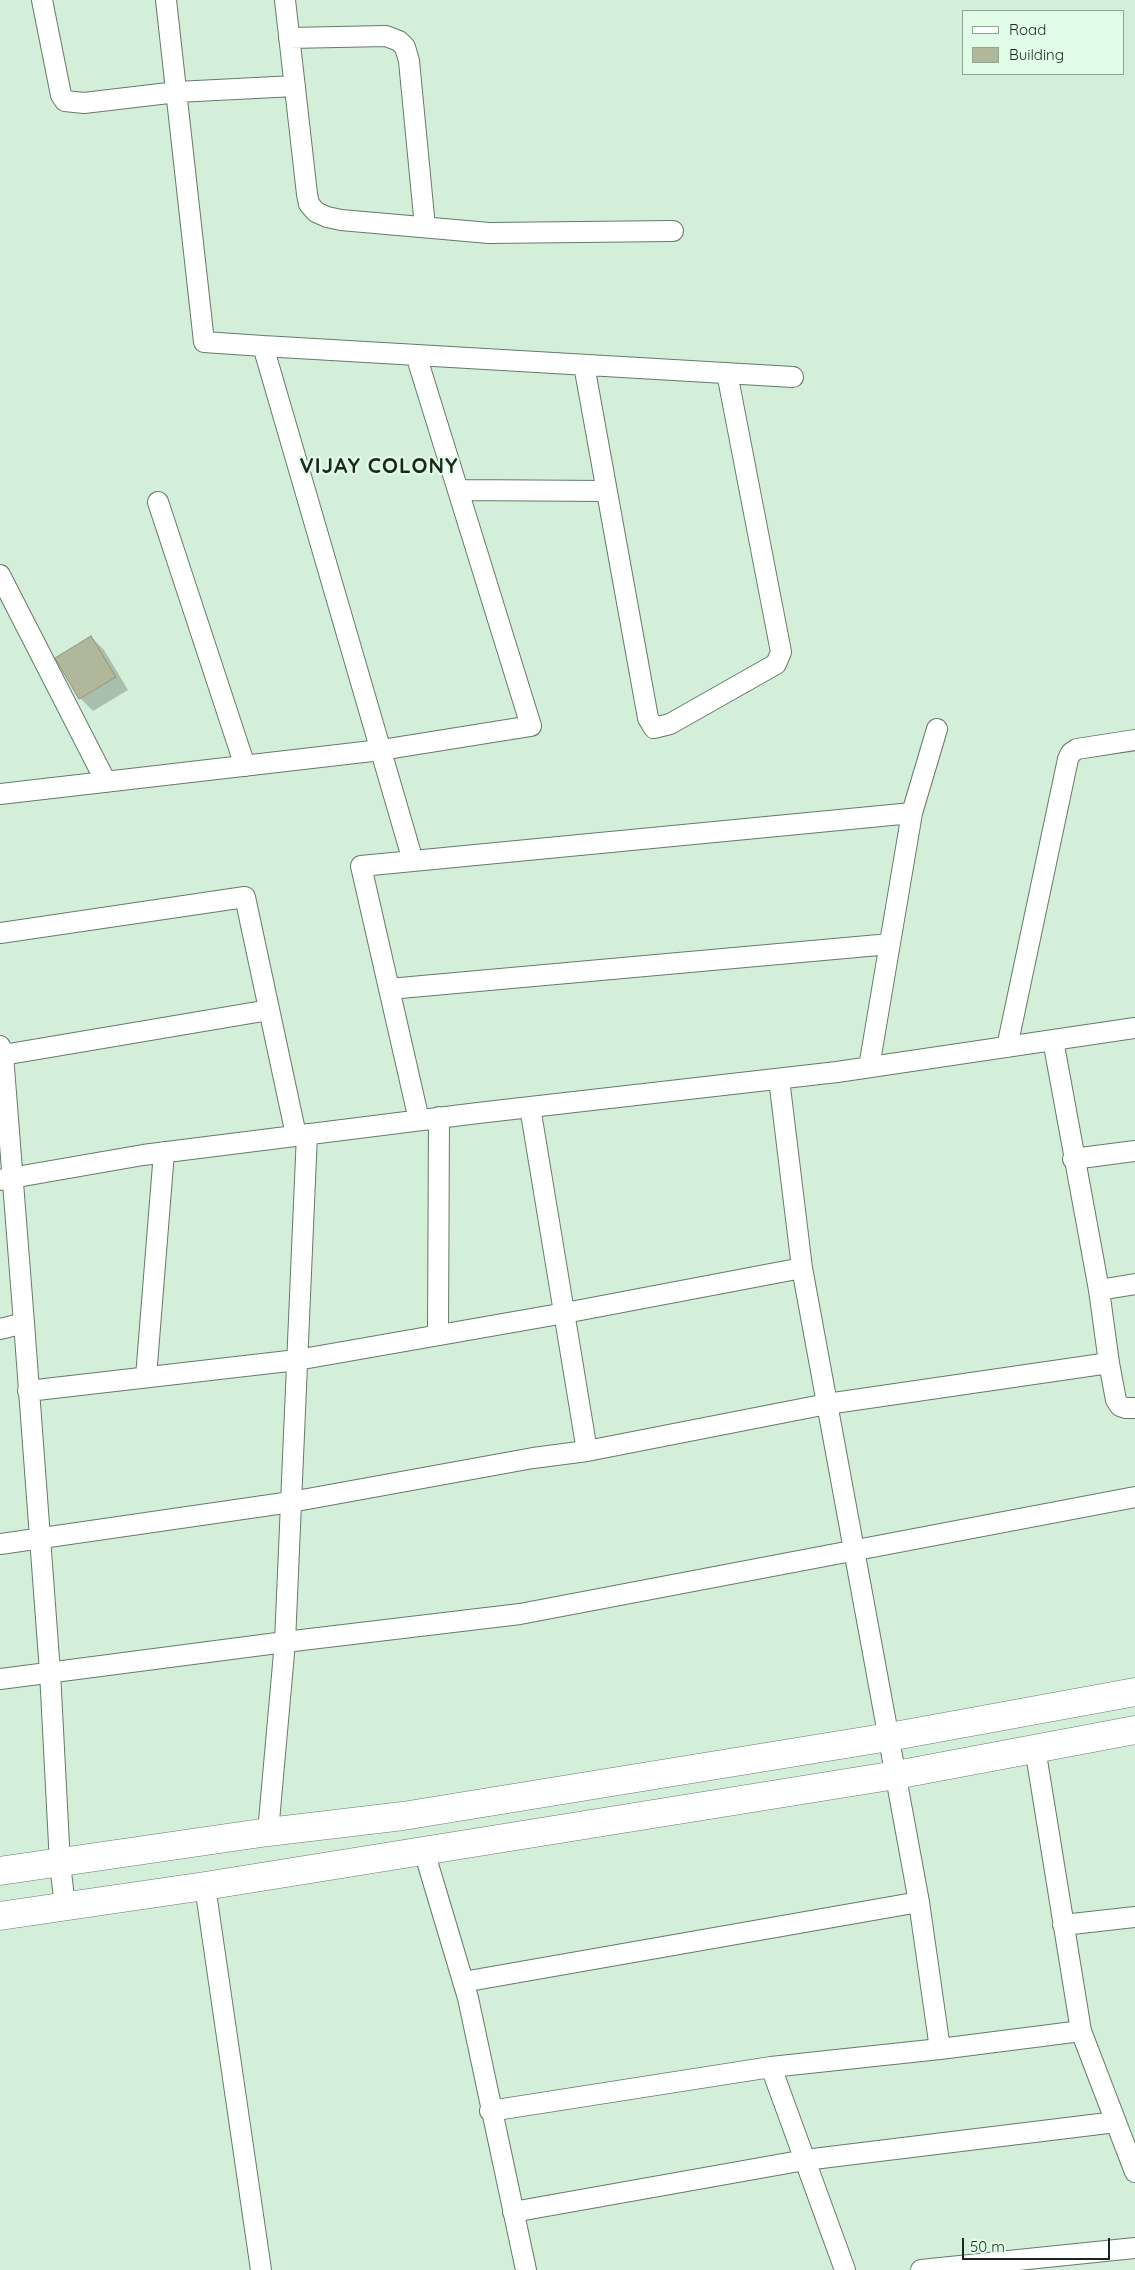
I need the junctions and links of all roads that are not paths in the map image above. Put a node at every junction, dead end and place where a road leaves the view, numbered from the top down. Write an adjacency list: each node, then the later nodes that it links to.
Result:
1 (42, 0): 6 (street)
2 (166, 0): 6 (street)
3 (285, 0): 4 (street)
4 (289, 38): 5 (street); 7 (street)
5 (295, 86): 6 (street); 7 (street)
6 (177, 92): 9 (street)
7 (425, 228): 8 (street)
8 (672, 231)
9 (264, 346): 10 (street); 20 (street)
10 (416, 355): 11 (street); 14 (street)
11 (584, 365): 12 (street); 15 (street)
12 (727, 373): 13 (street); 15 (street)
13 (793, 377)
14 (458, 490): 15 (street); 20 (street)
15 (606, 491)
16 (158, 502): 21 (street)
17 (0, 575): 22 (street)
18 (937, 729): 24 (street)
19 (1135, 740): 32 (street)
20 (381, 750): 21 (street); 25 (street)
21 (245, 766): 22 (street)
22 (106, 782): 23 (street)
23 (0, 794)
24 (912, 813): 25 (street); 27 (street)
25 (413, 861): 28 (street)
26 (0, 933): 29 (street)
27 (890, 944): 28 (street); 34 (street)
28 (389, 989): 37 (street)
29 (269, 1010): 33 (street); 38 (street)
30 (1135, 1028): 31 (street)
31 (1053, 1040): 32 (street); 41 (street)
32 (1007, 1047): 34 (street)
33 (1, 1050): 42 (street)
34 (869, 1067): 35 (street)
35 (779, 1079): 36 (street); 43 (street)
36 (530, 1107): 37 (street); 46 (street)
37 (429, 1119): 38 (street); 49 (street)
38 (302, 1135): 40 (street); 50 (street)
39 (1135, 1151): 41 (street)
40 (164, 1152): 42 (street); 52 (street)
41 (1073, 1159): 45 (street)
42 (6, 1179): 47 (street)
43 (802, 1268): 46 (street); 54 (street)
44 (1135, 1284): 45 (street)
45 (1099, 1290): 51 (street)
46 (565, 1314): 49 (street); 56 (street)
47 (24, 1323): 48 (street); 53 (street)
48 (0, 1329)
49 (438, 1334): 50 (street)
50 (298, 1360): 52 (street); 58 (street)
51 (1109, 1363): 54 (street); 55 (street)
52 (146, 1377): 53 (street)
53 (28, 1391): 59 (street)
54 (827, 1404): 56 (street); 61 (street)
55 (1135, 1408)
56 (587, 1451): 58 (street)
57 (1135, 1497): 61 (street)
58 (291, 1502): 59 (street); 62 (street)
59 (39, 1539): 60 (street); 63 (street)
60 (0, 1544)
61 (854, 1551): 62 (street); 67 (street)
62 (285, 1642): 63 (street); 70 (street)
63 (50, 1672): 64 (street); 72 (street)
64 (0, 1679)
65 (1135, 1692): 67 (main road)
66 (1135, 1730): 68 (main road)
67 (889, 1737): 69 (street); 70 (main road)
68 (1035, 1748): 69 (main road); 79 (street)
69 (896, 1775): 71 (main road); 75 (street)
70 (268, 1832): 72 (main road)
71 (424, 1851): 74 (main road); 80 (street)
72 (60, 1864): 73 (main road); 76 (street)
73 (0, 1871)
74 (205, 1886): 76 (main road); 91 (street)
75 (919, 1902): 80 (street); 82 (street)
76 (65, 1906): 77 (main road)
77 (0, 1916)
78 (1135, 1917): 79 (street)
79 (1063, 1925): 81 (street)
80 (463, 1982): 84 (street)
81 (1082, 2031): 82 (street); 85 (street)
82 (940, 2049): 83 (street)
83 (771, 2067): 84 (street); 86 (street)
84 (490, 2111): 88 (street)
85 (1116, 2122): 86 (street); 87 (street)
86 (805, 2160): 88 (street); 93 (street)
87 (1135, 2172)
88 (513, 2212): 92 (street)
89 (1135, 2248): 90 (street)
90 (1021, 2265): 94 (street)
91 (261, 2270)
92 (526, 2270)
93 (845, 2270)
94 (921, 2270)

